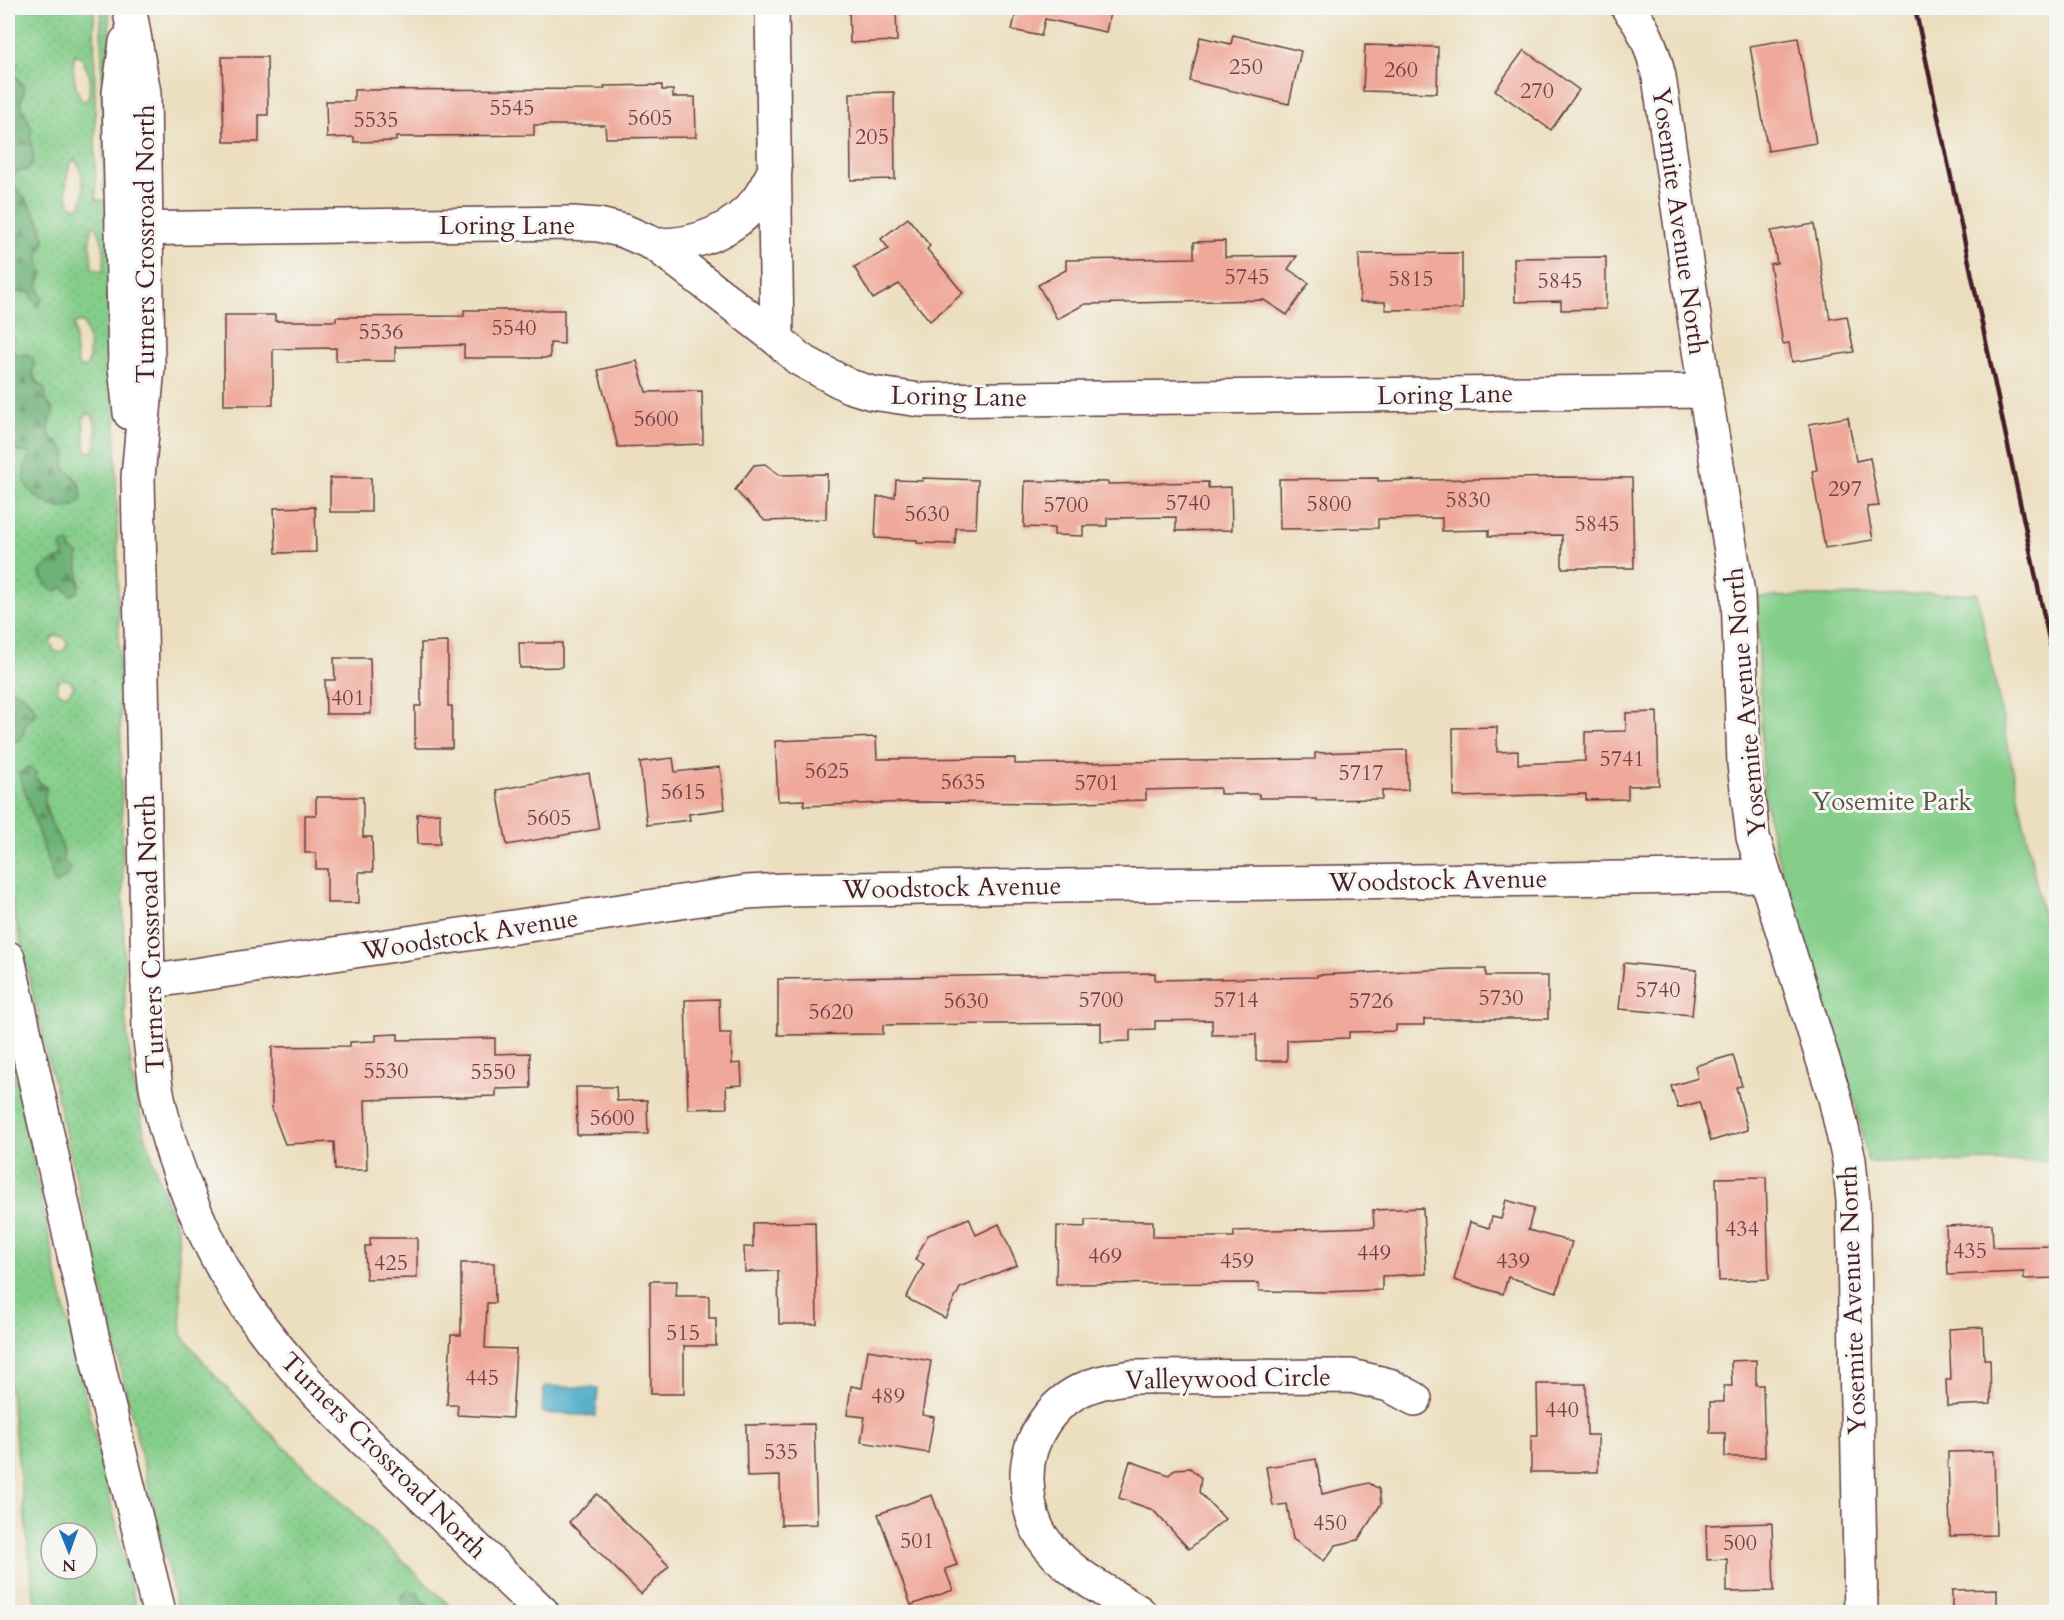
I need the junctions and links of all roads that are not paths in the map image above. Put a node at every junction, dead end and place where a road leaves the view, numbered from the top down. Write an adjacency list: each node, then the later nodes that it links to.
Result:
1 (772, 8): 4 (main road)
2 (1628, 8): 8 (main road, Yosemite Avenue North)
3 (130, 9): 5 (main road, Turners Crossroad North)
4 (775, 170): 6 (main road); 7 (main road)
5 (134, 229): 6 (main road, Loring Lane); 11 (main road, Turners Crossroad North)
6 (656, 245): 7 (main road, Loring Lane)
7 (777, 339): 8 (main road, Loring Lane)
8 (1705, 391): 9 (main road, Yosemite Avenue North)
9 (1764, 876): 11 (main road, Woodstock Avenue); 16 (main road, Yosemite Avenue North)
10 (8, 958): 13 (main road)
11 (148, 982): 14 (main road, Turners Crossroad North)
12 (1415, 1399): 15 (main road, Valleywood Circle)
13 (159, 1612)
14 (542, 1612)
15 (1139, 1612)
16 (1861, 1612)

